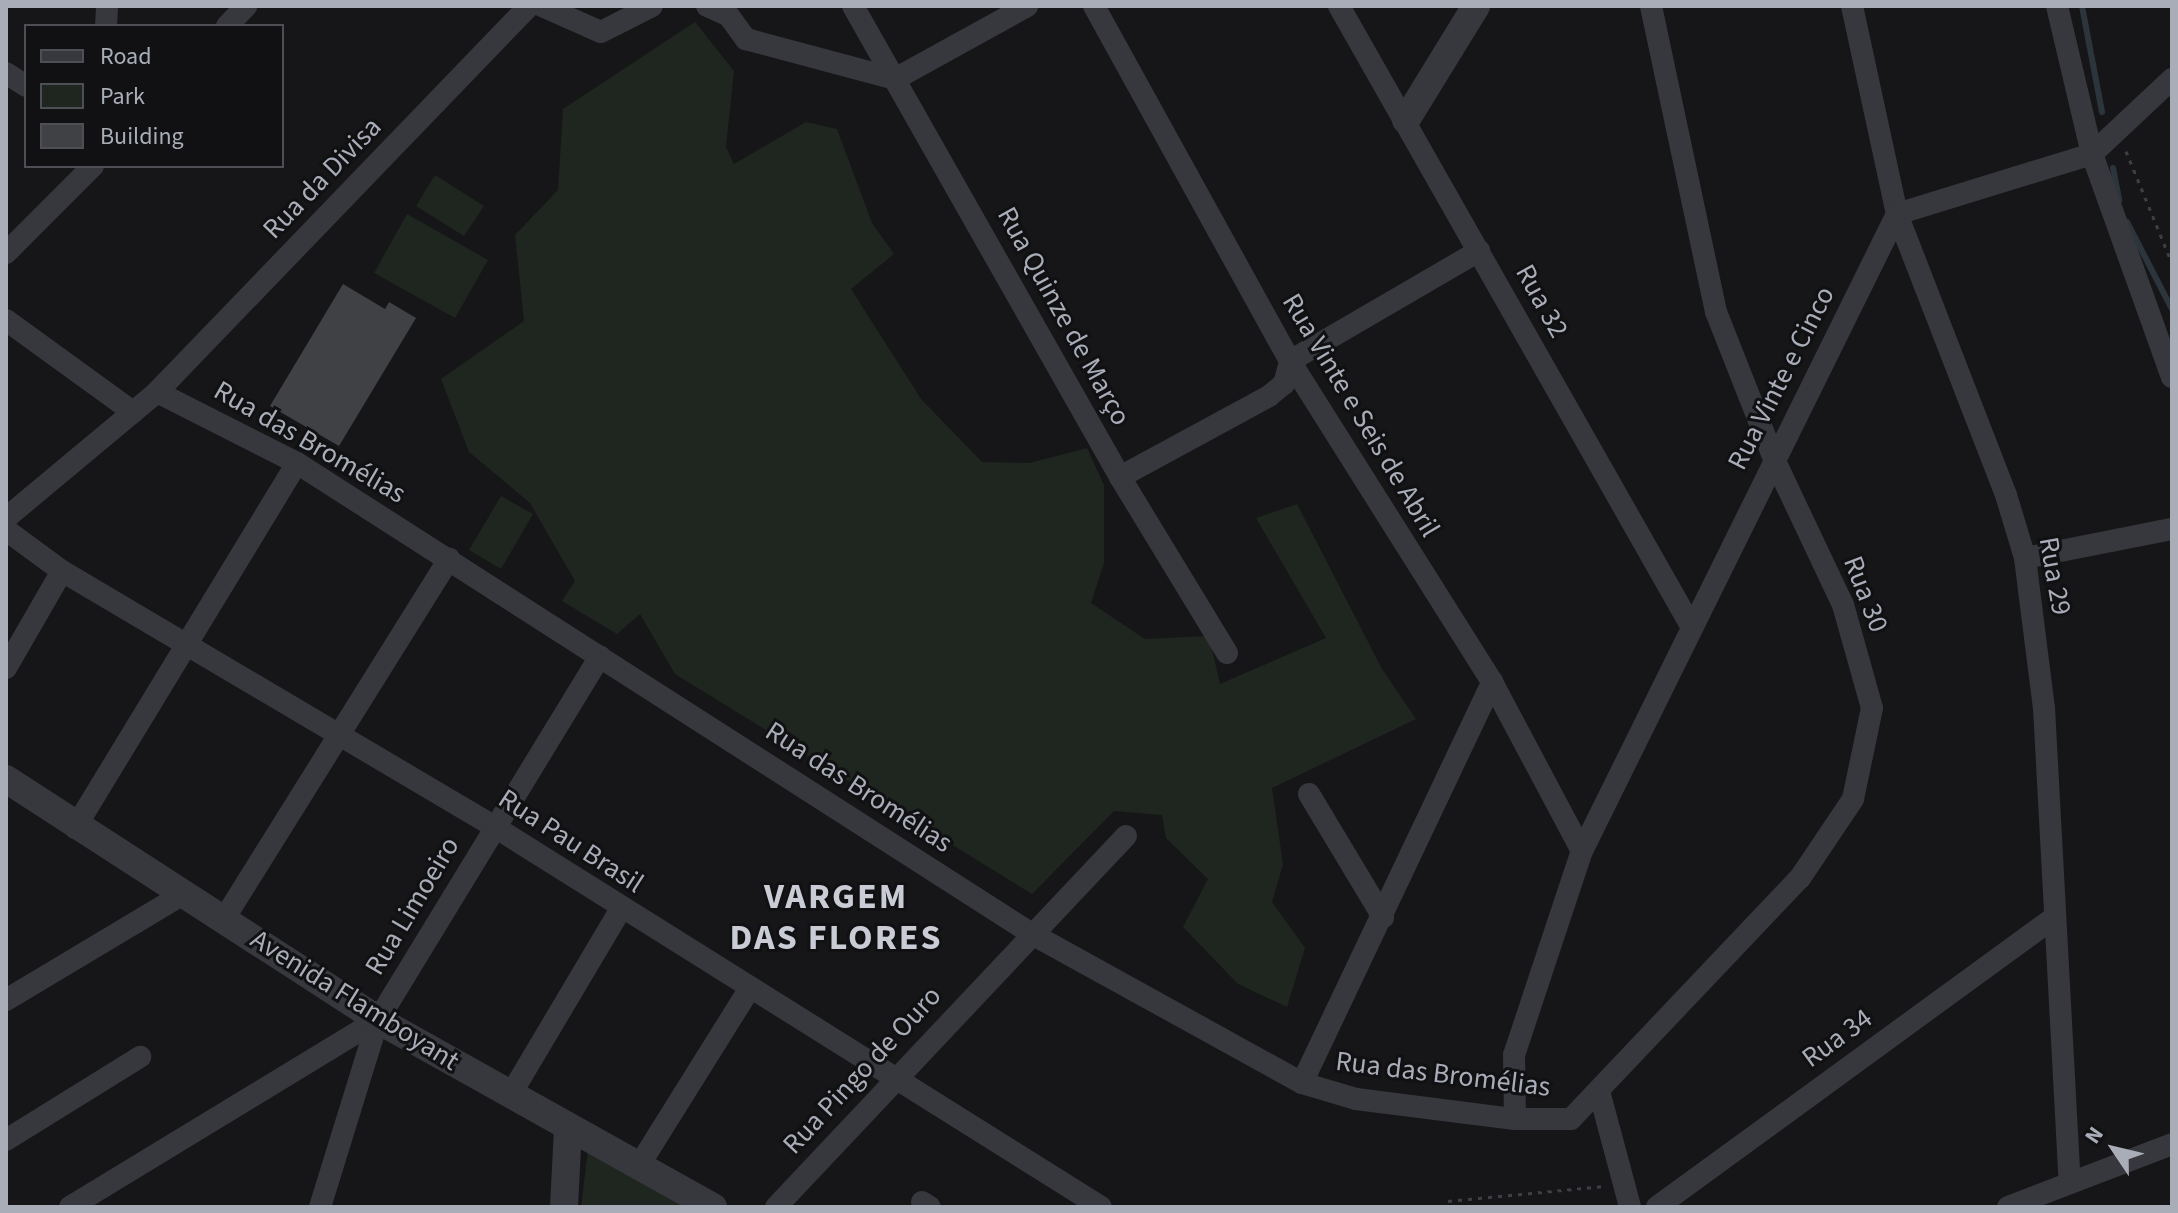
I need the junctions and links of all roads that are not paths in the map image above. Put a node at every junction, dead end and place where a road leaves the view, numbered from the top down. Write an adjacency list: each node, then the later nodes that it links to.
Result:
1 (246, 6): 14 (street)
2 (529, 6): 28 (street, Rua da Divisa)
3 (542, 6): 4 (street)
4 (652, 6)
5 (707, 6): 16 (street)
6 (853, 6): 16 (street, Rua Quinze de Março)
7 (1027, 6): 16 (street)
8 (1094, 6): 26 (street, Rua Vinte e Seis de Abril)
9 (1339, 6): 19 (street, Rua 32)
10 (1476, 6): 19 (street)
11 (1651, 6): 30 (street, Rua 30)
12 (1852, 6): 22 (street, Rua 29)
13 (2057, 6): 20 (street)
14 (229, 24)
15 (6, 73): 18 (street)
16 (895, 79): 32 (street, Rua Quinze de Março)
17 (2172, 79): 20 (street)
18 (24, 85)
19 (1406, 120): 23 (street, Rua 32)
20 (2092, 154): 22 (street); 27 (street)
21 (91, 168): 24 (street)
22 (1897, 214): 30 (street, Rua Vinte e Cinco); 36 (street, Rua 29)
23 (1479, 251): 26 (street); 39 (street, Rua 32)
24 (6, 253)
25 (6, 320): 29 (street)
26 (1290, 361): 32 (street); 44 (street, Rua Vinte e Seis de Abril)
27 (2172, 377)
28 (157, 392): 29 (street, Rua da Divisa); 31 (street, Rua das Bromélias)
29 (133, 412): 33 (street, Rua da Divisa)
30 (1774, 459): 39 (street, Rua Vinte e Cinco); 64 (street, Rua 30)
31 (297, 463): 37 (street, Rua das Bromélias); 40 (street)
32 (1120, 477): 41 (street, Rua Quinze de Março)
33 (6, 518)
34 (2172, 529): 36 (street)
35 (6, 530): 38 (street, Rua Pau Brasil)
36 (2025, 558): 55 (street, Rua 29)
37 (449, 559): 42 (street, Rua das Bromélias); 45 (street)
38 (62, 571): 40 (street, Rua Pau Brasil); 43 (street)
39 (1691, 626): 51 (street, Rua Vinte e Cinco)
40 (191, 644): 45 (street, Rua Pau Brasil); 49 (street)
41 (1227, 653)
42 (600, 657): 48 (street, Rua Limoeiro); 57 (street, Rua das Bromélias)
43 (6, 668)
44 (1492, 682): 51 (street, Rua Vinte e Seis de Abril); 54 (street)
45 (340, 734): 48 (street, Rua Pau Brasil); 56 (street)
46 (6, 779): 49 (street, Avenida Flamboyant)
47 (1309, 794): 54 (street)
48 (495, 827): 53 (street, Rua Pau Brasil); 60 (street, Rua Limoeiro)
49 (75, 828): 52 (street, Avenida Flamboyant)
50 (1126, 836): 57 (street, Rua Pingo de Ouro)
51 (1582, 851): 66 (street, Rua Vinte e Cinco)
52 (183, 894): 56 (street, Avenida Flamboyant); 59 (street)
53 (621, 909): 58 (street, Rua Pau Brasil); 65 (street)
54 (1383, 917): 63 (street)
55 (2053, 918): 72 (street, Rua 29); 80 (street, Rua 34)
56 (224, 919): 60 (street, Avenida Flamboyant)
57 (1032, 934): 62 (street, Rua Pingo de Ouro); 63 (street, Rua das Bromélias)
58 (750, 988): 62 (street, Rua Pau Brasil); 71 (street)
59 (6, 1000)
60 (378, 1020): 65 (street, Avenida Flamboyant); 73 (street); 74 (street, Rua Limoeiro)
61 (140, 1057): 69 (street)
62 (895, 1076): 77 (street, Rua Pingo de Ouro); 78 (street, Rua Pau Brasil)
63 (1302, 1083): 66 (street, Rua das Bromélias)
64 (1599, 1091): 67 (street, Rua 30); 79 (street)
65 (511, 1094): 68 (street, Avenida Flamboyant)
66 (1515, 1119): 67 (street, Rua das Bromélias)
67 (1571, 1119)
68 (568, 1127): 71 (street, Avenida Flamboyant); 75 (street)
69 (6, 1140)
70 (2172, 1144): 72 (street)
71 (640, 1164): 76 (street, Avenida Flamboyant)
72 (2070, 1182): 81 (street)
73 (70, 1207)
74 (320, 1207)
75 (564, 1207)
76 (713, 1207)
77 (776, 1207)
78 (1101, 1207)
79 (1630, 1207)
80 (1657, 1207)
81 (2008, 1207)

